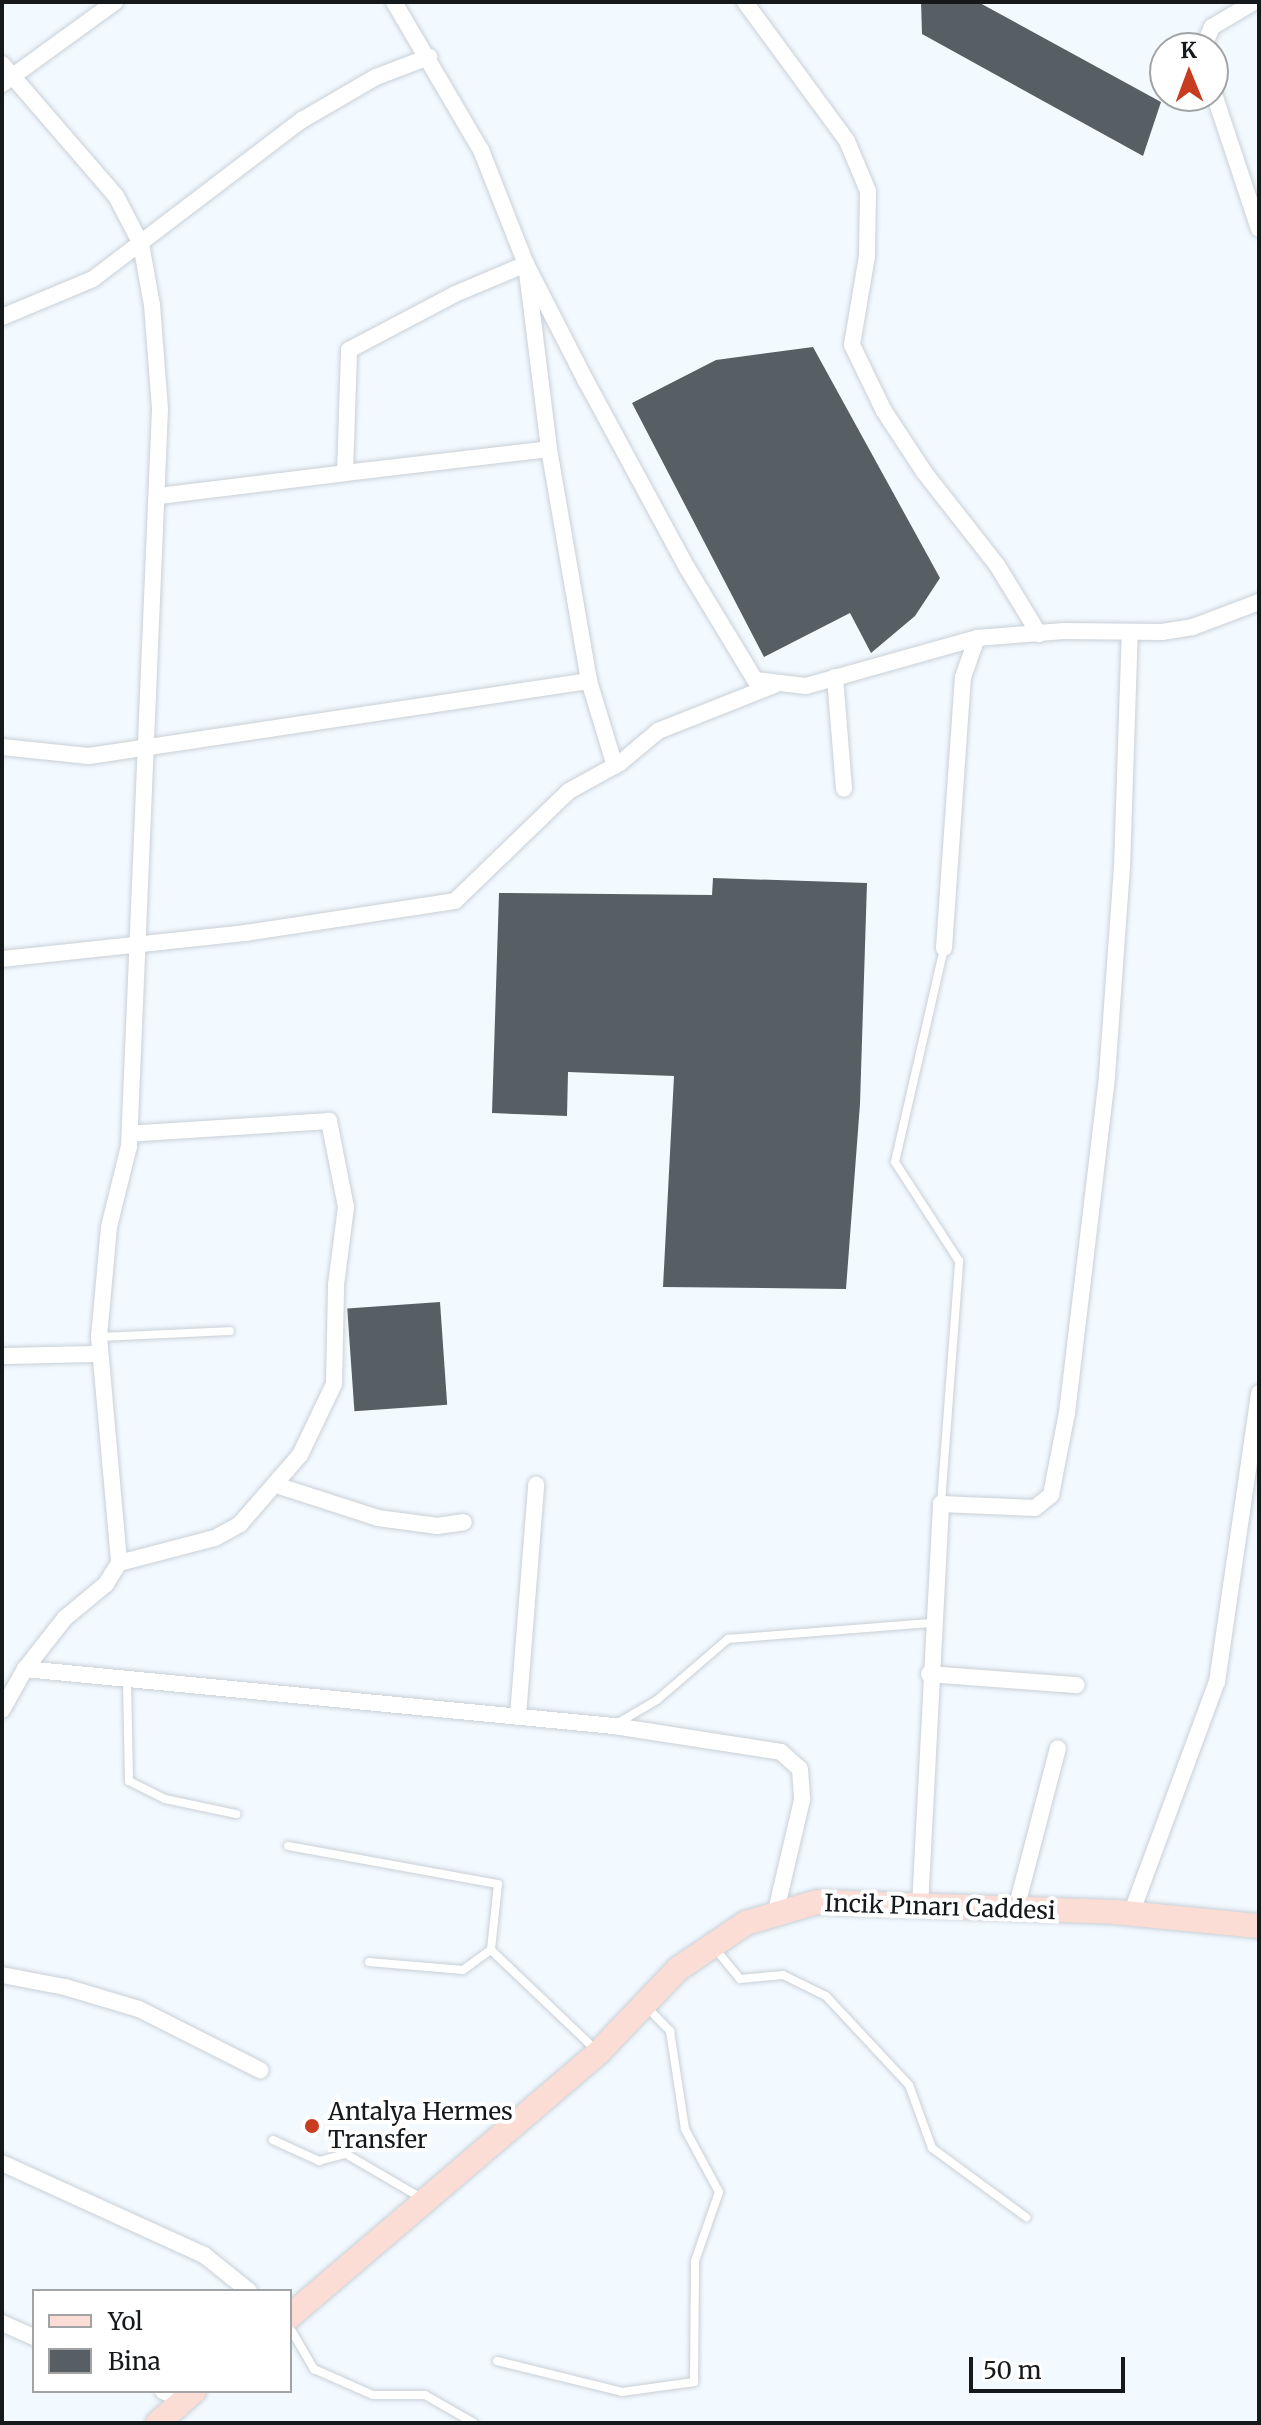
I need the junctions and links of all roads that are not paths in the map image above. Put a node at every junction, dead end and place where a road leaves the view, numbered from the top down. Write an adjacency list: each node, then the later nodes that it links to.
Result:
1 (115, 2): 7 (street)
2 (394, 2): 6 (street)
3 (745, 2): 18 (street)
4 (1254, 2): 5 (street)
5 (1210, 32)
6 (429, 57): 10 (street); 11 (street)
7 (5, 75): 10 (street)
8 (1220, 112): 9 (street)
9 (1259, 229)
10 (141, 244): 12 (street); 15 (street)
11 (526, 264): 13 (street); 14 (street); 22 (street)
12 (2, 317)
13 (549, 449): 14 (street); 21 (street)
14 (345, 473): 15 (street)
15 (159, 496): 24 (street)
16 (1259, 602): 17 (street)
17 (1130, 632): 18 (street); 37 (street)
18 (1039, 634): 19 (street)
19 (977, 638): 20 (street); 28 (street)
20 (835, 677): 22 (street); 26 (street)
21 (589, 681): 24 (street); 25 (street)
22 (774, 685): 25 (street)
23 (2, 747): 24 (street)
24 (147, 748): 27 (street)
25 (615, 766): 27 (street)
26 (844, 789)
27 (140, 945): 29 (street); 30 (street)
28 (944, 948): 37 (lane)
29 (2, 959)
30 (130, 1134): 32 (street); 35 (street)
31 (230, 1331): 32 (lane)
32 (98, 1346): 33 (street); 39 (street)
33 (2, 1356)
34 (1259, 1393): 53 (street)
35 (276, 1485): 38 (street); 39 (street)
36 (536, 1485): 46 (street)
37 (941, 1504): 40 (street)
38 (464, 1522)
39 (119, 1563): 41 (street)
40 (932, 1623): 42 (street); 47 (lane)
41 (25, 1669): 43 (street); 45 (street)
42 (929, 1674): 44 (street); 51 (street)
43 (127, 1679): 46 (street); 49 (lane)
44 (1077, 1685)
45 (2, 1710)
46 (518, 1716): 47 (street)
47 (614, 1726): 54 (street)
48 (1058, 1748): 52 (street)
49 (236, 1814)
50 (288, 1846): 57 (lane)
51 (920, 1906): 52 (main road, Incik Pınarı Caddesi); 54 (main road, Incik Pınarı Caddesi)
52 (1016, 1909): 53 (main road, Incik Pınarı Caddesi)
53 (1131, 1914): 55 (main road, Incik Pınarı Caddesi)
54 (775, 1915): 56 (main road, Incik Pınarı Caddesi)
55 (1259, 1926)
56 (713, 1946): 60 (main road, Incik Pınarı Caddesi); 66 (lane)
57 (491, 1950): 58 (lane); 61 (lane)
58 (369, 1962)
59 (2, 1975): 62 (street)
60 (644, 2004): 61 (main road, Incik Pınarı Caddesi); 72 (lane)
61 (599, 2052): 65 (main road, Incik Pınarı Caddesi)
62 (260, 2070)
63 (273, 2140): 65 (lane)
64 (2, 2163): 67 (street)
65 (424, 2200): 68 (main road, Incik Pınarı Caddesi)
66 (1026, 2217)
67 (246, 2289)
68 (292, 2314)
69 (2, 2323): 71 (street)
70 (292, 2331): 75 (lane)
71 (32, 2336)
72 (497, 2361)
73 (180, 2394): 74 (main road)
74 (158, 2423)
75 (474, 2423)

